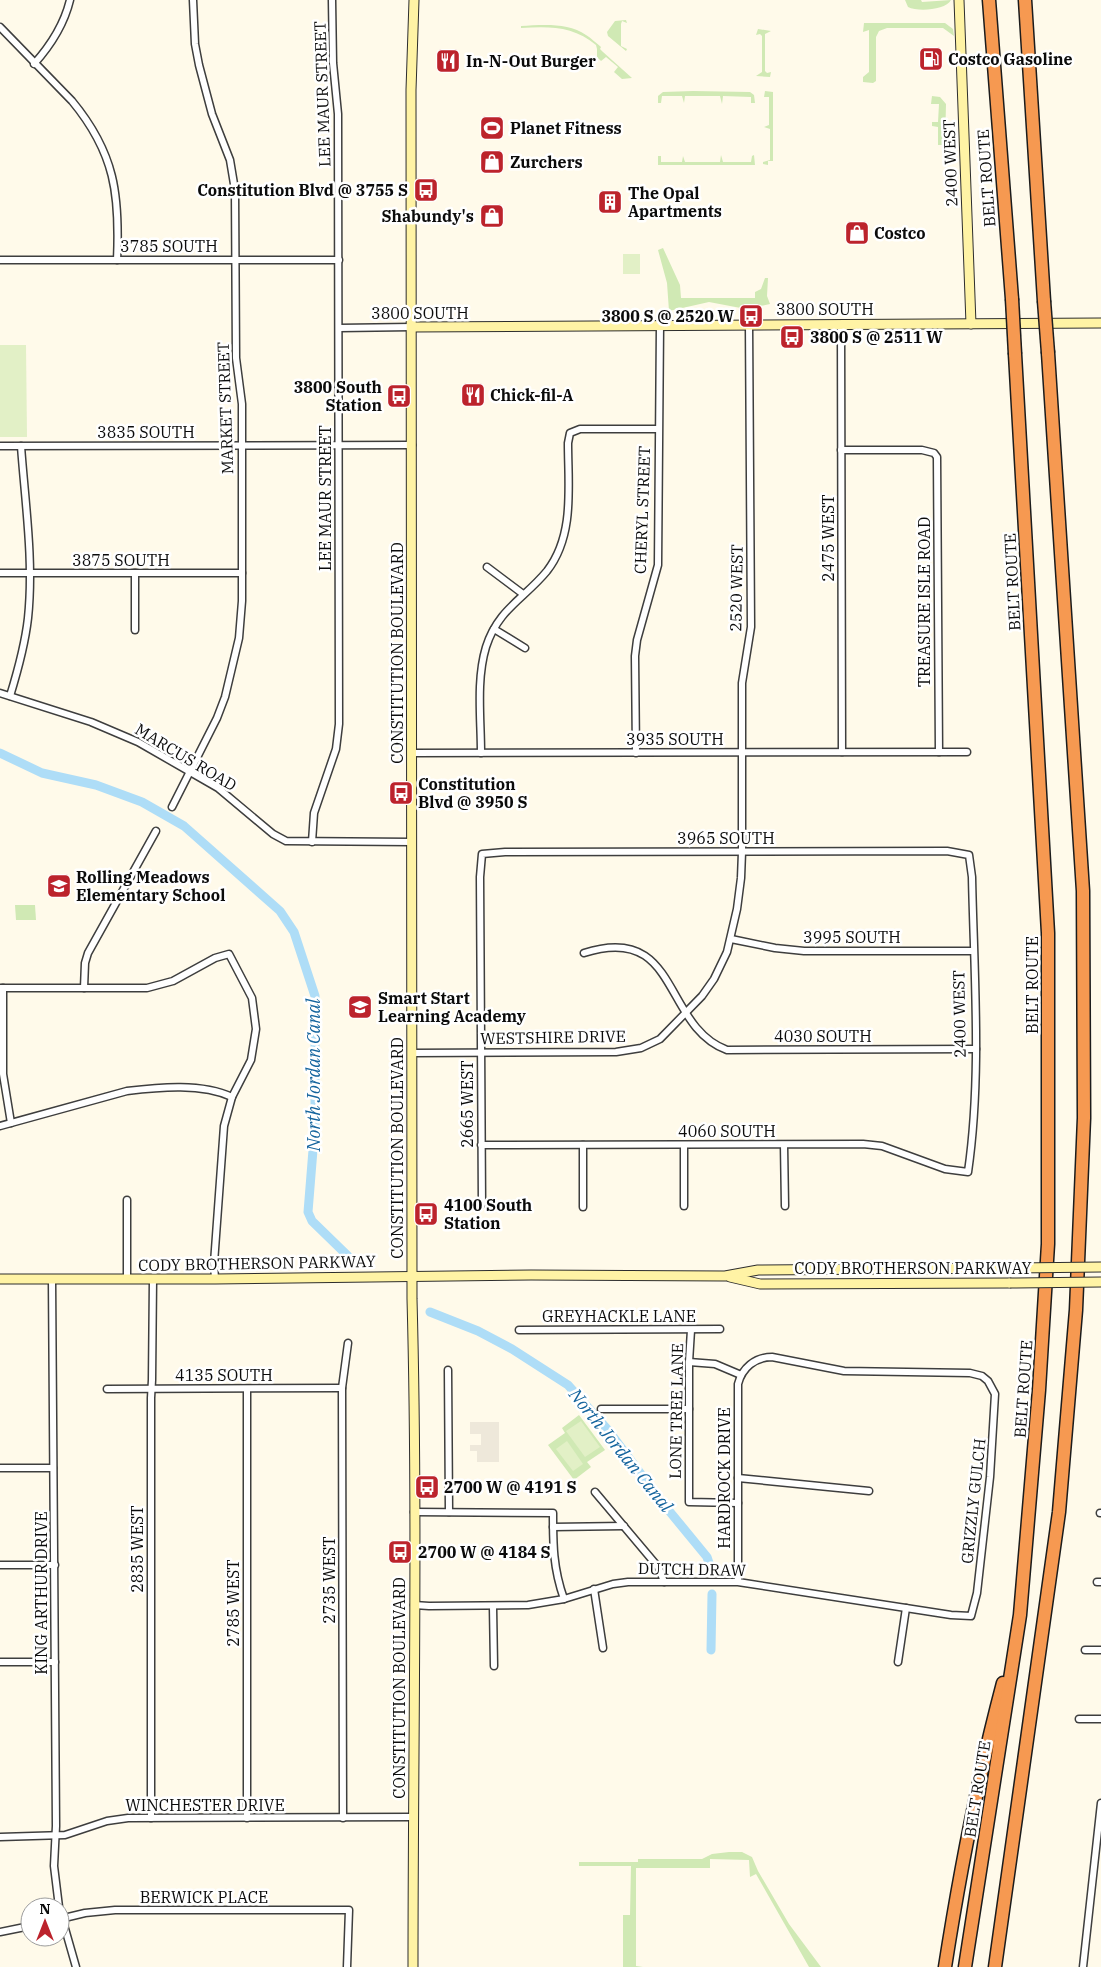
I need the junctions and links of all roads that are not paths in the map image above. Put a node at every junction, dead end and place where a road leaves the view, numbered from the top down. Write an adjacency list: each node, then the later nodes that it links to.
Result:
1 (70, 0): 9 (street)
2 (193, 0): 12 (street, MARKET STREET)
3 (332, 0): 13 (street, LEE MAUR STREET)
4 (414, 0): 19 (main road, CONSTITUTION BOULEVARD)
5 (960, 0): 17 (main road, 2400 WEST)
6 (989, 0): 117 (highway, BELT ROUTE, bridge)
7 (1025, 0): 145 (highway, bridge)
8 (0, 27): 9 (street)
9 (34, 64): 11 (street)
10 (0, 260): 11 (street, 3785 SOUTH)
11 (117, 260): 12 (street, 3785 SOUTH)
12 (236, 260): 13 (street, 3785 SOUTH); 22 (street, MARKET STREET)
13 (338, 260): 20 (street, LEE MAUR STREET)
14 (1101, 323): 17 (main road, 3800 SOUTH)
15 (749, 324): 16 (main road, 3800 SOUTH); 18 (main road, 3800 SOUTH); 45 (street, 2520 WEST)
16 (841, 324): 17 (main road, 3800 SOUTH); 27 (street, 2475 WEST)
17 (971, 324)
18 (660, 325): 19 (main road, 3800 SOUTH); 21 (street, CHERYL STREET)
19 (412, 327): 20 (street, 3800 SOUTH); 24 (main road, CONSTITUTION BOULEVARD)
20 (339, 328): 23 (street, LEE MAUR STREET)
21 (658, 429): 33 (street); 44 (street, CHERYL STREET)
22 (242, 445): 23 (street, 3835 SOUTH); 26 (street, 3835 SOUTH); 32 (street, MARKET STREET)
23 (339, 445): 24 (street, 3835 SOUTH); 49 (street, LEE MAUR STREET)
24 (412, 445): 42 (main road, CONSTITUTION BOULEVARD)
25 (0, 446): 26 (street, 3835 SOUTH)
26 (21, 446): 30 (street)
27 (841, 450): 39 (street, 2475 WEST); 40 (street, TREASURE ISLE ROAD)
28 (487, 568): 33 (street)
29 (0, 573): 30 (street, 3875 SOUTH)
30 (29, 573): 31 (street, 3875 SOUTH); 38 (street)
31 (134, 573): 32 (street, 3875 SOUTH); 35 (street)
32 (242, 573): 46 (street, MARKET STREET)
33 (522, 594): 34 (street)
34 (494, 629): 36 (street); 43 (street)
35 (135, 630)
36 (526, 648)
37 (0, 693): 38 (street, MARCUS ROAD)
38 (10, 696): 46 (street, MARCUS ROAD)
39 (842, 752): 40 (street, 3935 SOUTH); 45 (street, 3935 SOUTH)
40 (939, 752): 41 (street, 3935 SOUTH)
41 (967, 752)
42 (412, 753): 43 (street, 3935 SOUTH); 50 (main road, CONSTITUTION BOULEVARD)
43 (481, 753): 44 (street, 3935 SOUTH)
44 (636, 753): 45 (street, 3935 SOUTH)
45 (742, 753): 51 (street, 2520 WEST)
46 (191, 772): 47 (street, MARKET STREET); 49 (street, MARCUS ROAD)
47 (172, 807)
48 (156, 831): 58 (street)
49 (312, 842): 50 (street, MARCUS ROAD)
50 (412, 842): 62 (main road, CONSTITUTION BOULEVARD)
51 (742, 852): 52 (street, 3965 SOUTH); 53 (street, 3965 SOUTH); 54 (street, WESTSHIRE DRIVE)
52 (482, 854): 61 (street, 2665 WEST)
53 (969, 854): 55 (street, 2400 WEST)
54 (731, 939): 55 (street, 3995 SOUTH); 59 (street, WESTSHIRE DRIVE)
55 (973, 951): 60 (street, 2400 WEST)
56 (584, 953): 59 (street, 4030 SOUTH)
57 (2, 988): 58 (street); 64 (street)
58 (84, 988): 63 (street)
59 (687, 1012): 60 (street, 4030 SOUTH); 61 (street, WESTSHIRE DRIVE)
60 (976, 1049): 70 (street, 2400 WEST)
61 (481, 1052): 62 (street, WESTSHIRE DRIVE); 66 (street, 2665 WEST)
62 (412, 1053): 77 (main road, CONSTITUTION BOULEVARD)
63 (232, 1097): 64 (street); 83 (street)
64 (11, 1123): 65 (street)
65 (0, 1126)
66 (482, 1145): 67 (street, 4060 SOUTH); 72 (street, 2665 WEST)
67 (583, 1145): 68 (street, 4060 SOUTH); 75 (street)
68 (684, 1145): 69 (street, 4060 SOUTH); 73 (street)
69 (784, 1145): 70 (street, 4060 SOUTH); 74 (street)
70 (968, 1172)
71 (127, 1200): 81 (street)
72 (482, 1204)
73 (684, 1206)
74 (785, 1206)
75 (583, 1207)
76 (1101, 1267): 78 (main road, CODY BROTHERSON PARKWAY, bridge)
77 (412, 1276): 78 (main road, CODY BROTHERSON PARKWAY); 83 (main road, CODY BROTHERSON PARKWAY); 104 (main road, CONSTITUTION BOULEVARD)
78 (725, 1276): 84 (main road, CODY BROTHERSON PARKWAY, bridge)
79 (0, 1279): 80 (main road, CODY BROTHERSON PARKWAY)
80 (52, 1279): 81 (main road, CODY BROTHERSON PARKWAY); 99 (street, KING ARTHUR DRIVE)
81 (128, 1279): 82 (main road, CODY BROTHERSON PARKWAY)
82 (152, 1279): 83 (main road, CODY BROTHERSON PARKWAY); 94 (street, 2835 WEST)
83 (215, 1279)
84 (1101, 1282)
85 (720, 1329): 87 (street, GREYHACKLE LANE)
86 (518, 1330): 87 (street, GREYHACKLE LANE)
87 (691, 1330): 89 (street, LONE TREE LANE)
88 (348, 1343): 92 (street, 2735 WEST)
89 (689, 1362): 91 (street); 97 (street, LONE TREE LANE)
90 (448, 1370): 105 (street)
91 (741, 1375): 100 (street, HARDROCK DRIVE); 118 (street, GRIZZLY GULCH)
92 (342, 1388): 95 (street, 4135 SOUTH); 132 (street, 2735 WEST)
93 (106, 1389): 94 (street, 4135 SOUTH)
94 (152, 1389): 95 (street, 4135 SOUTH); 130 (street, 2835 WEST)
95 (247, 1389): 131 (street, 2785 WEST)
96 (601, 1409): 97 (street)
97 (689, 1409): 103 (street, LONE TREE LANE)
98 (0, 1468): 99 (street)
99 (53, 1468): 109 (street, KING ARTHUR DRIVE)
100 (738, 1478): 101 (street); 103 (street, HARDROCK DRIVE)
101 (869, 1491)
102 (595, 1492): 106 (street)
103 (738, 1503): 111 (street, HARDROCK DRIVE)
104 (414, 1512): 105 (street); 114 (main road, CONSTITUTION BOULEVARD)
105 (449, 1512): 107 (street)
106 (624, 1526): 107 (street); 110 (street)
107 (553, 1527): 113 (street)
108 (0, 1565): 109 (street)
109 (55, 1565): 123 (street, KING ARTHUR DRIVE)
110 (664, 1582): 111 (street, DUTCH DRAW); 112 (street, DUTCH DRAW)
111 (738, 1582): 116 (street, DUTCH DRAW)
112 (594, 1589): 113 (street, DUTCH DRAW); 119 (street)
113 (564, 1599): 115 (street, DUTCH DRAW)
114 (414, 1604): 115 (street, DUTCH DRAW); 129 (main road, CONSTITUTION BOULEVARD)
115 (493, 1606): 125 (street)
116 (906, 1608): 118 (street, DUTCH DRAW); 124 (street)
117 (1020, 1615): 143 (highway); 144 (highway, BELT ROUTE)
118 (971, 1616)
119 (603, 1648)
120 (1085, 1650): 121 (street)
121 (1101, 1650)
122 (0, 1662): 123 (street)
123 (55, 1662): 133 (street, KING ARTHUR DRIVE)
124 (898, 1662)
125 (494, 1666)
126 (1078, 1719): 127 (street)
127 (1101, 1719)
128 (1101, 1803): 146 (street)
129 (414, 1817): 132 (street, WINCHESTER DRIVE); 142 (main road, CONSTITUTION BOULEVARD)
130 (151, 1818): 131 (street, WINCHESTER DRIVE); 133 (street, WINCHESTER DRIVE)
131 (247, 1818): 132 (street, WINCHESTER DRIVE)
132 (343, 1818)
133 (55, 1836): 134 (street, WINCHESTER DRIVE); 135 (street, KING ARTHUR DRIVE)
134 (0, 1837)
135 (58, 1897)
136 (70, 1917): 141 (street, BERWICK PLACE)
137 (20, 1928): 138 (street)
138 (0, 1932)
139 (70, 1947): 140 (street)
140 (76, 1967)
141 (347, 1967)
142 (413, 1967)
143 (945, 1967)
144 (965, 1967)
145 (995, 1967)
146 (1083, 1967)

